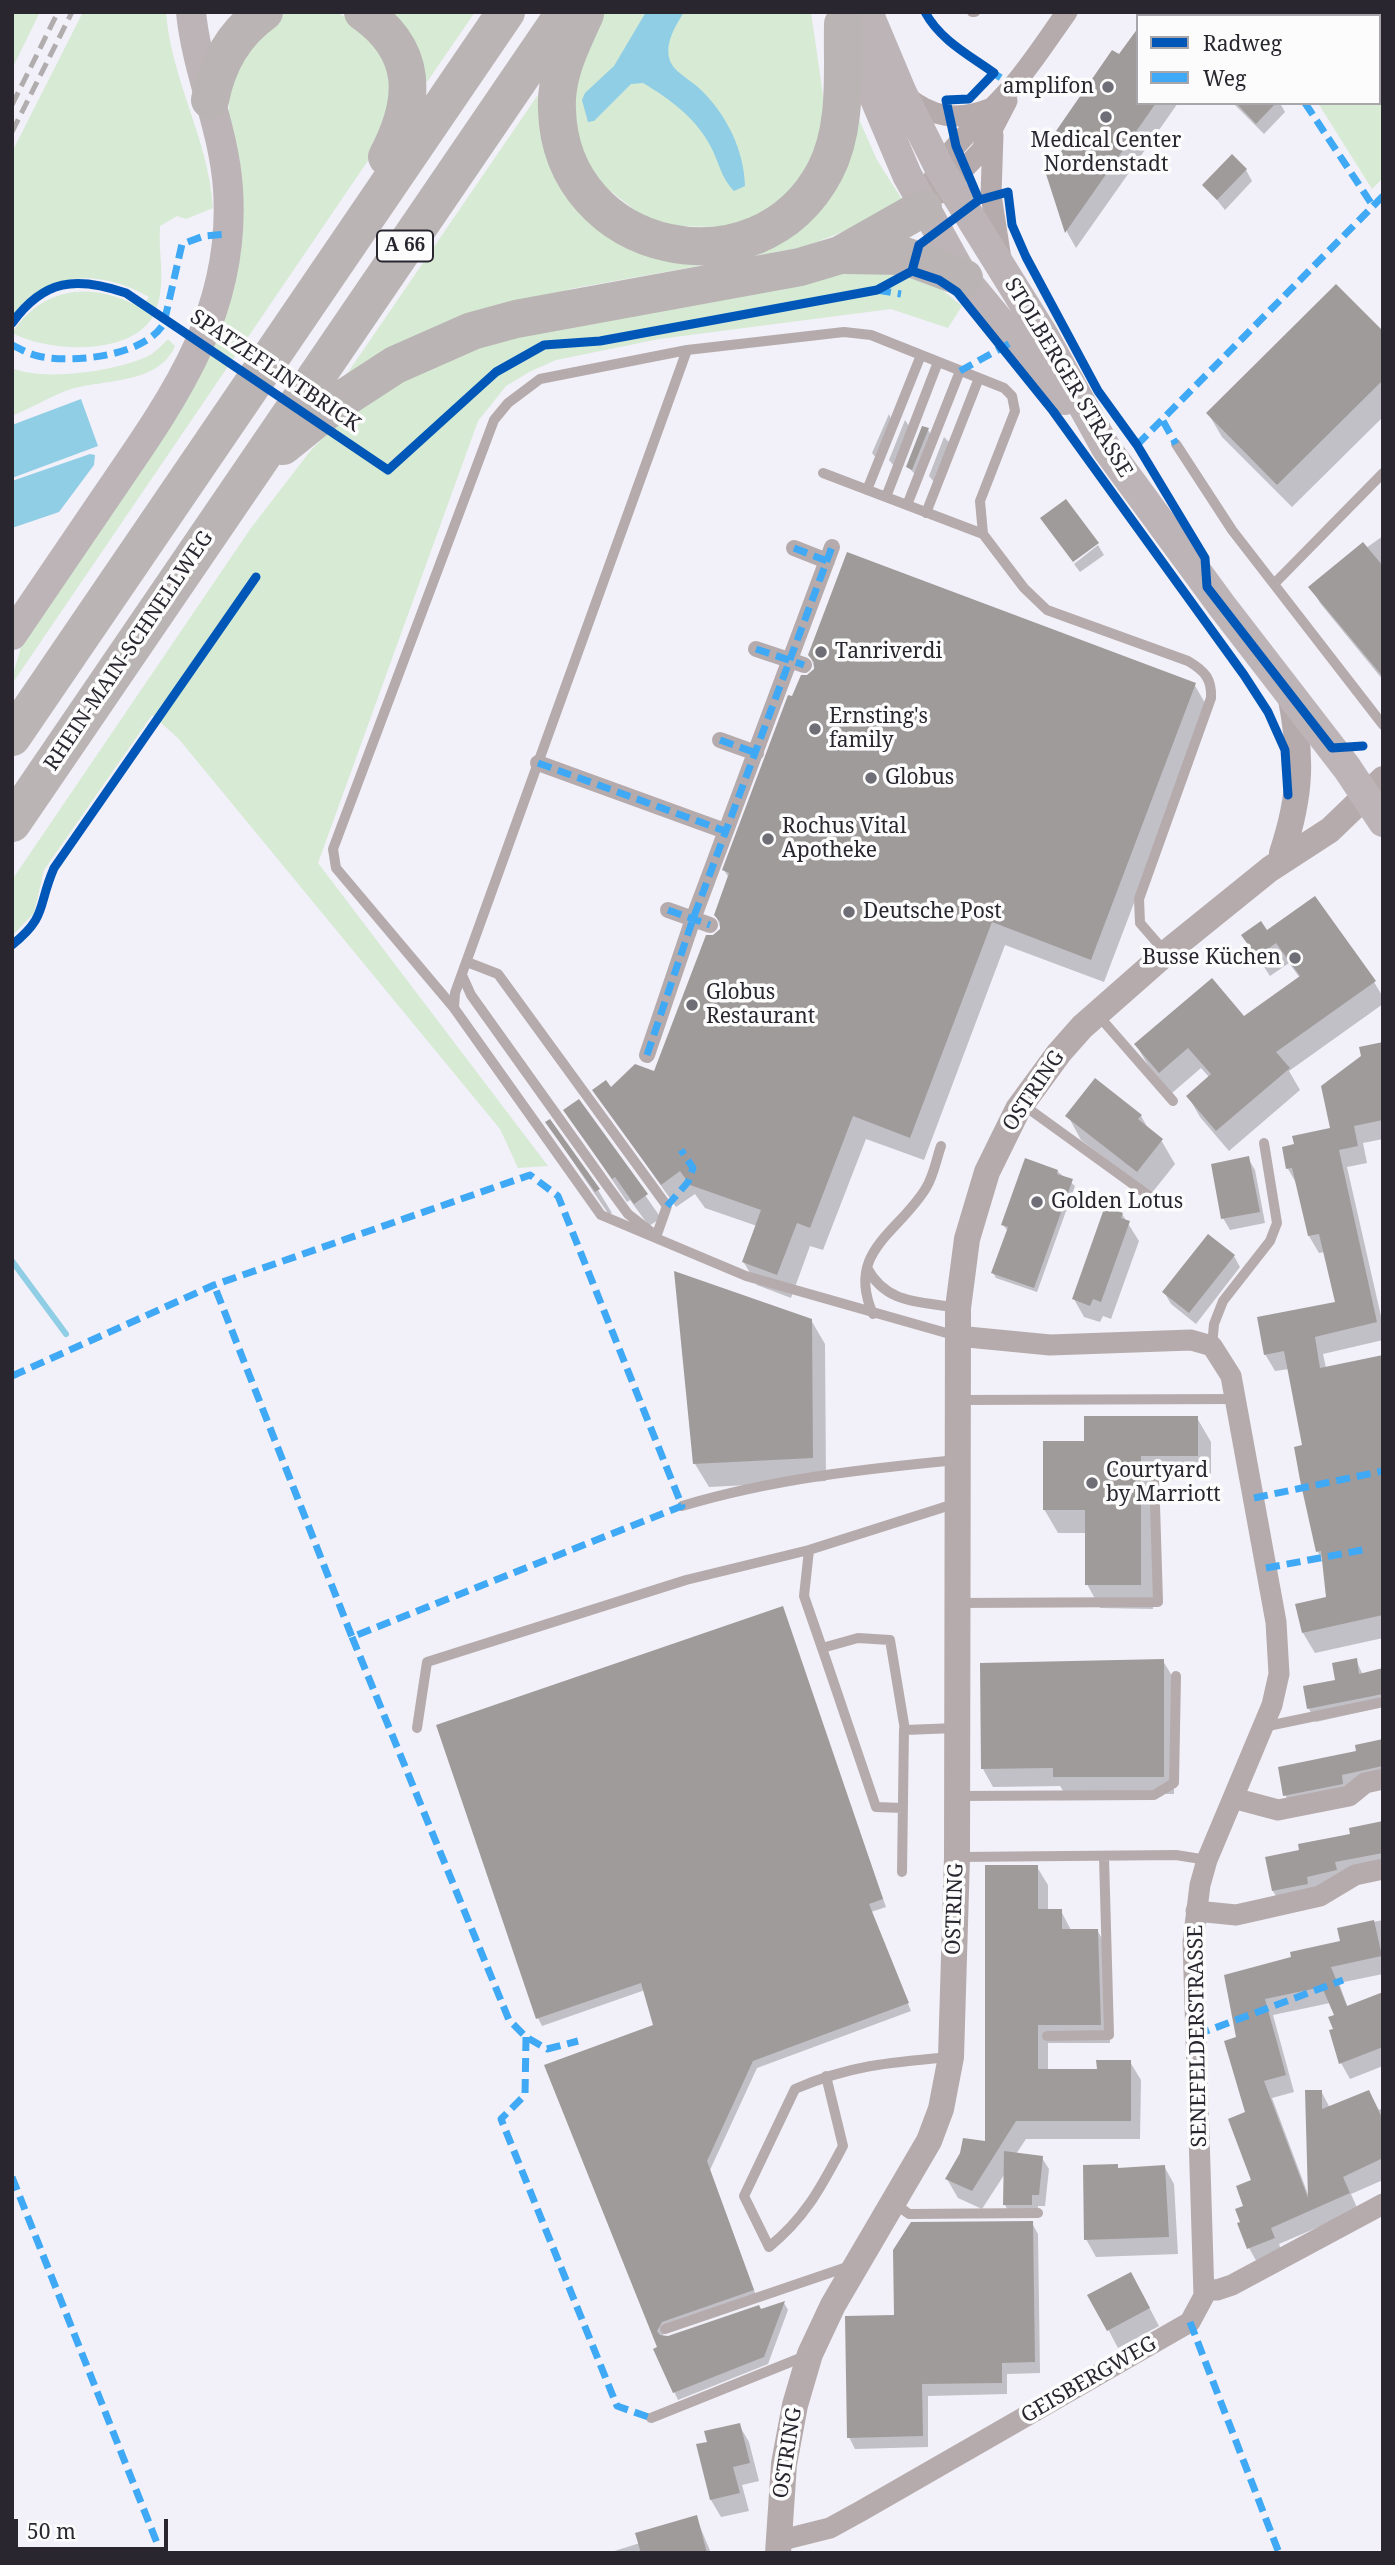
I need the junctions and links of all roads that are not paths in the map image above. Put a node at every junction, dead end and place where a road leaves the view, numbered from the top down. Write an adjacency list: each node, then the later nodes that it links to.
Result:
1 (191, 12): 11 (main road)
2 (264, 12): 11 (highway)
3 (363, 12): 18 (highway)
4 (506, 12): 18 (highway, A 66)
5 (565, 12): 28 (highway, A 66)
6 (586, 12): 8 (highway)
7 (1067, 12): 9 (street)
8 (850, 16): 10 (main road, STOLBERGER STRASSE); 14 (main road)
9 (1013, 86): 12 (street); 13 (street)
10 (902, 93): 12 (street); 14 (main road, STOLBERGER STRASSE)
11 (209, 100): 36 (main road)
12 (991, 108): 14 (street)
13 (993, 132): 14 (street); 16 (street, STOLBERGER STRASSE)
14 (937, 187): 15 (highway); 16 (main road, STOLBERGER STRASSE); 17 (main road)
15 (840, 256): 17 (highway); 28 (highway)
16 (1003, 272): 25 (main road, STOLBERGER STRASSE)
17 (964, 278): 25 (main road)
18 (325, 280): 41 (highway, A 66)
19 (687, 350): 20 (lane); 44 (lane); 56 (lane)
20 (921, 355): 21 (lane); 29 (lane)
21 (938, 362): 22 (lane); 30 (lane)
22 (960, 371): 23 (lane); 31 (lane)
23 (979, 378): 32 (lane); 33 (lane)
24 (1176, 444): 35 (lane)
25 (1106, 447): 39 (main road, STOLBERGER STRASSE)
26 (823, 473): 29 (lane)
27 (1383, 473): 35 (lane)
28 (245, 480): 46 (highway, RHEIN-MAIN-SCHNELLWEG / A 66)
29 (867, 490): 30 (lane)
30 (886, 497): 31 (lane)
31 (907, 505): 32 (lane)
32 (926, 513): 33 (lane)
33 (983, 534): 53 (lane)
34 (794, 548): 38 (street)
35 (1274, 584): 40 (lane)
36 (12, 635)
37 (755, 649): 38 (street)
38 (798, 663): 43 (street)
39 (1290, 693): 45 (main road, STOLBERGER STRASSE); 49 (street)
40 (1383, 724)
41 (12, 737)
42 (720, 740): 43 (street)
43 (756, 753): 48 (street)
44 (538, 763): 48 (street); 54 (lane)
45 (1374, 787): 47 (main road, STOLBERGER STRASSE); 49 (street, OSTRING)
46 (12, 822)
47 (1383, 822)
48 (725, 831): 51 (street)
49 (1276, 861): 53 (street, OSTRING)
50 (668, 910): 51 (street)
51 (693, 919): 52 (street); 58 (street)
52 (710, 925)
53 (1166, 953): 57 (street, OSTRING)
54 (467, 962): 55 (lane); 64 (lane)
55 (462, 975): 56 (lane); 64 (lane)
56 (454, 1008): 64 (lane)
57 (1097, 1014): 59 (lane); 60 (street, OSTRING)
58 (648, 1055)
59 (1173, 1101)
60 (1022, 1104): 63 (lane); 66 (street, OSTRING)
61 (1264, 1143): 69 (lane)
62 (941, 1146): 65 (lane)
63 (1152, 1198)
64 (656, 1237): 67 (lane)
65 (867, 1268): 66 (lane); 67 (lane)
66 (958, 1308): 68 (street, OSTRING)
67 (873, 1314): 68 (lane)
68 (957, 1336): 69 (street); 71 (street, OSTRING)
69 (1212, 1346): 70 (street, SENEFELDERSTRASSE)
70 (1236, 1399): 71 (lane); 81 (street, SENEFELDERSTRASSE)
71 (957, 1400): 72 (street, OSTRING)
72 (957, 1460): 74 (street, OSTRING); 75 (lane)
73 (1154, 1474): 77 (lane)
74 (957, 1503): 76 (lane); 77 (street, OSTRING)
75 (682, 1506)
76 (809, 1549): 78 (lane); 82 (lane)
77 (957, 1603): 83 (street, OSTRING)
78 (822, 1648): 84 (lane); 88 (lane)
79 (1176, 1676): 86 (lane)
80 (1383, 1702): 81 (lane)
81 (1264, 1727): 87 (street, SENEFELDERSTRASSE)
82 (417, 1728)
83 (958, 1728): 84 (lane); 86 (street, OSTRING)
84 (904, 1729): 88 (lane)
85 (1383, 1779): 87 (street)
86 (957, 1796): 89 (street, OSTRING)
87 (1233, 1798): 91 (street, SENEFELDERSTRASSE)
88 (903, 1808): 93 (lane)
89 (957, 1857): 90 (lane); 96 (street, OSTRING)
90 (1104, 1857): 91 (lane); 95 (lane)
91 (1207, 1860): 94 (street, SENEFELDERSTRASSE)
92 (1383, 1869): 94 (street)
93 (902, 1872)
94 (1196, 1912): 102 (street, SENEFELDERSTRASSE)
95 (1047, 2036)
96 (951, 2057): 97 (lane); 98 (street, OSTRING)
97 (826, 2076): 97 (lane)
98 (894, 2203): 100 (lane); 101 (street, OSTRING)
99 (1383, 2204): 102 (street)
100 (1038, 2213)
101 (856, 2264): 103 (lane); 104 (street, OSTRING)
102 (1205, 2289): 106 (street, GEISBERGWEG)
103 (665, 2329)
104 (810, 2354): 105 (lane); 106 (street, OSTRING)
105 (650, 2418)
106 (778, 2547)

